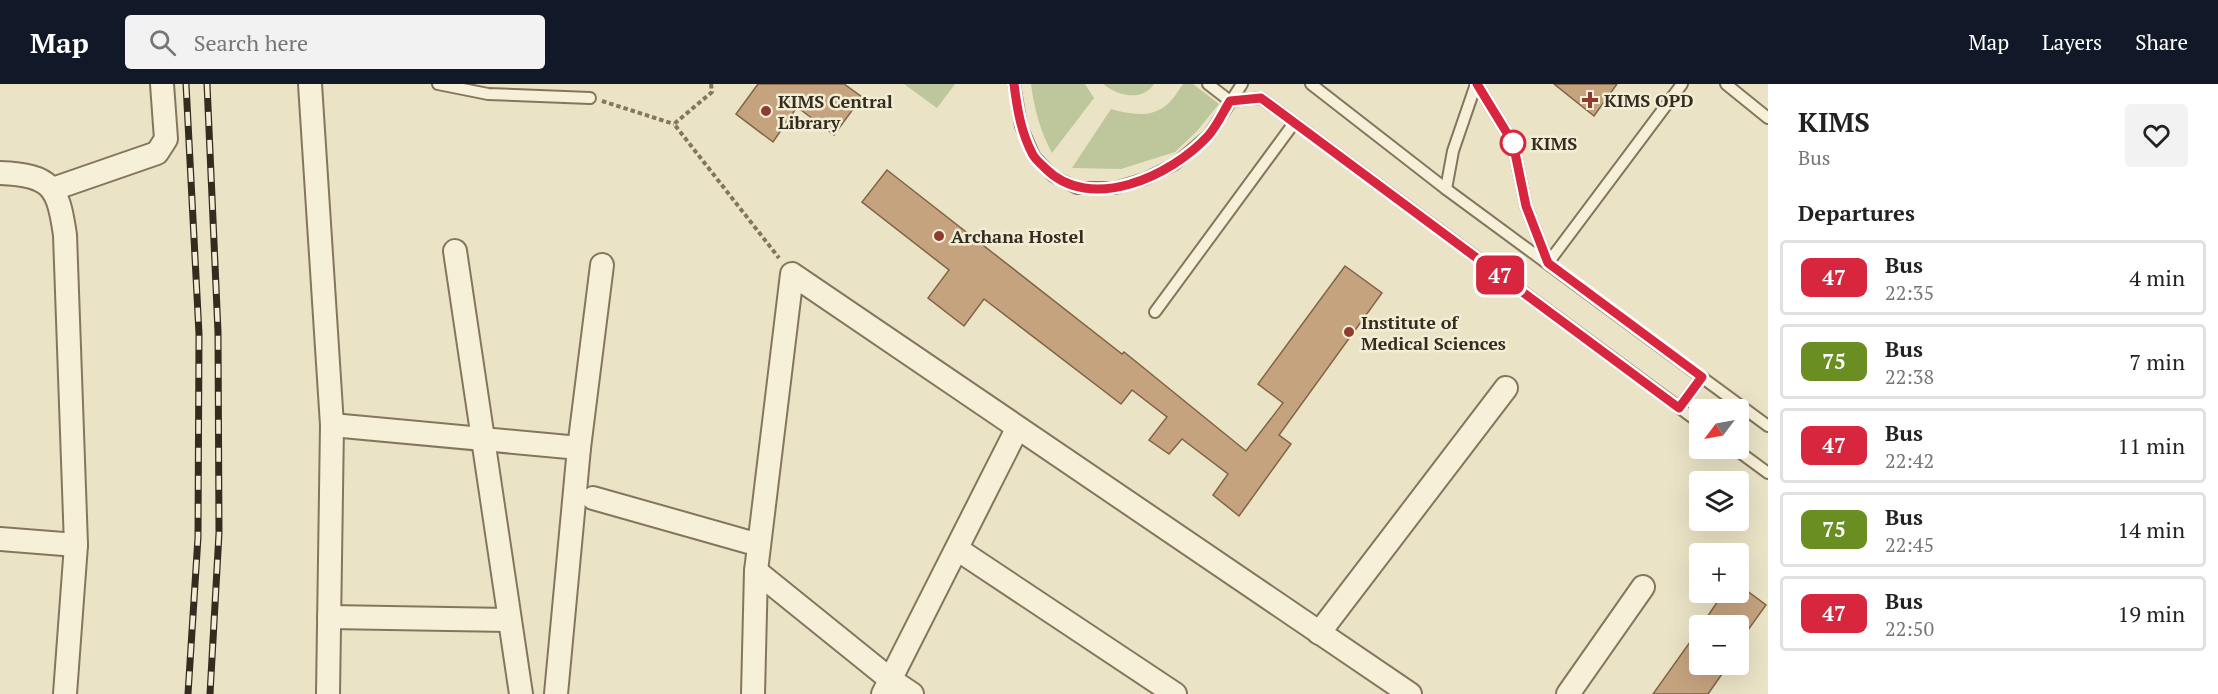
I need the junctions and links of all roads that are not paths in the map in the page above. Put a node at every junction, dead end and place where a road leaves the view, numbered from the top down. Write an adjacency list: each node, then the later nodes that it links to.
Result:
1 (162, 84): 16 (street)
2 (310, 84): 26 (street)
3 (438, 84): 11 (lane)
4 (1014, 84): 12 (lane)
5 (1208, 84): 12 (lane)
6 (1242, 84): 12 (lane)
7 (1311, 84): 17 (lane)
8 (1477, 84): 17 (lane); 19 (lane)
9 (1682, 84): 19 (lane)
10 (1726, 84): 13 (lane)
11 (590, 98)
12 (1230, 101): 14 (lane)
13 (1768, 118)
14 (1294, 123): 21 (lane); 24 (lane)
15 (0, 173): 16 (street)
16 (53, 189): 35 (street)
17 (1446, 189): 19 (lane)
18 (455, 251): 29 (street)
19 (1548, 263): 22 (lane)
20 (602, 265): 30 (street)
21 (1155, 312)
22 (1702, 377): 24 (lane); 27 (lane)
23 (1506, 388): 42 (street)
24 (1679, 408): 25 (lane)
25 (1689, 415)
26 (332, 425): 29 (street); 40 (street)
27 (1768, 426)
28 (1017, 429): 36 (street); 37 (street); 42 (street)
29 (482, 438): 30 (street); 41 (street)
30 (579, 448): 47 (street)
31 (1749, 459): 32 (lane)
32 (1768, 473)
33 (593, 498): 36 (street)
34 (0, 539): 35 (street)
35 (76, 545): 44 (street)
36 (759, 545): 38 (street)
37 (957, 549): 43 (street); 50 (street)
38 (756, 571): 43 (street); 48 (street)
39 (1643, 587): 52 (street)
40 (329, 617): 41 (street); 45 (street)
41 (509, 620): 46 (street)
42 (1320, 633): 51 (street)
43 (887, 687): 49 (street)
44 (65, 694)
45 (328, 694)
46 (521, 694)
47 (556, 694)
48 (753, 694)
49 (912, 694)
50 (1175, 694)
51 (1410, 694)
52 (1568, 694)

